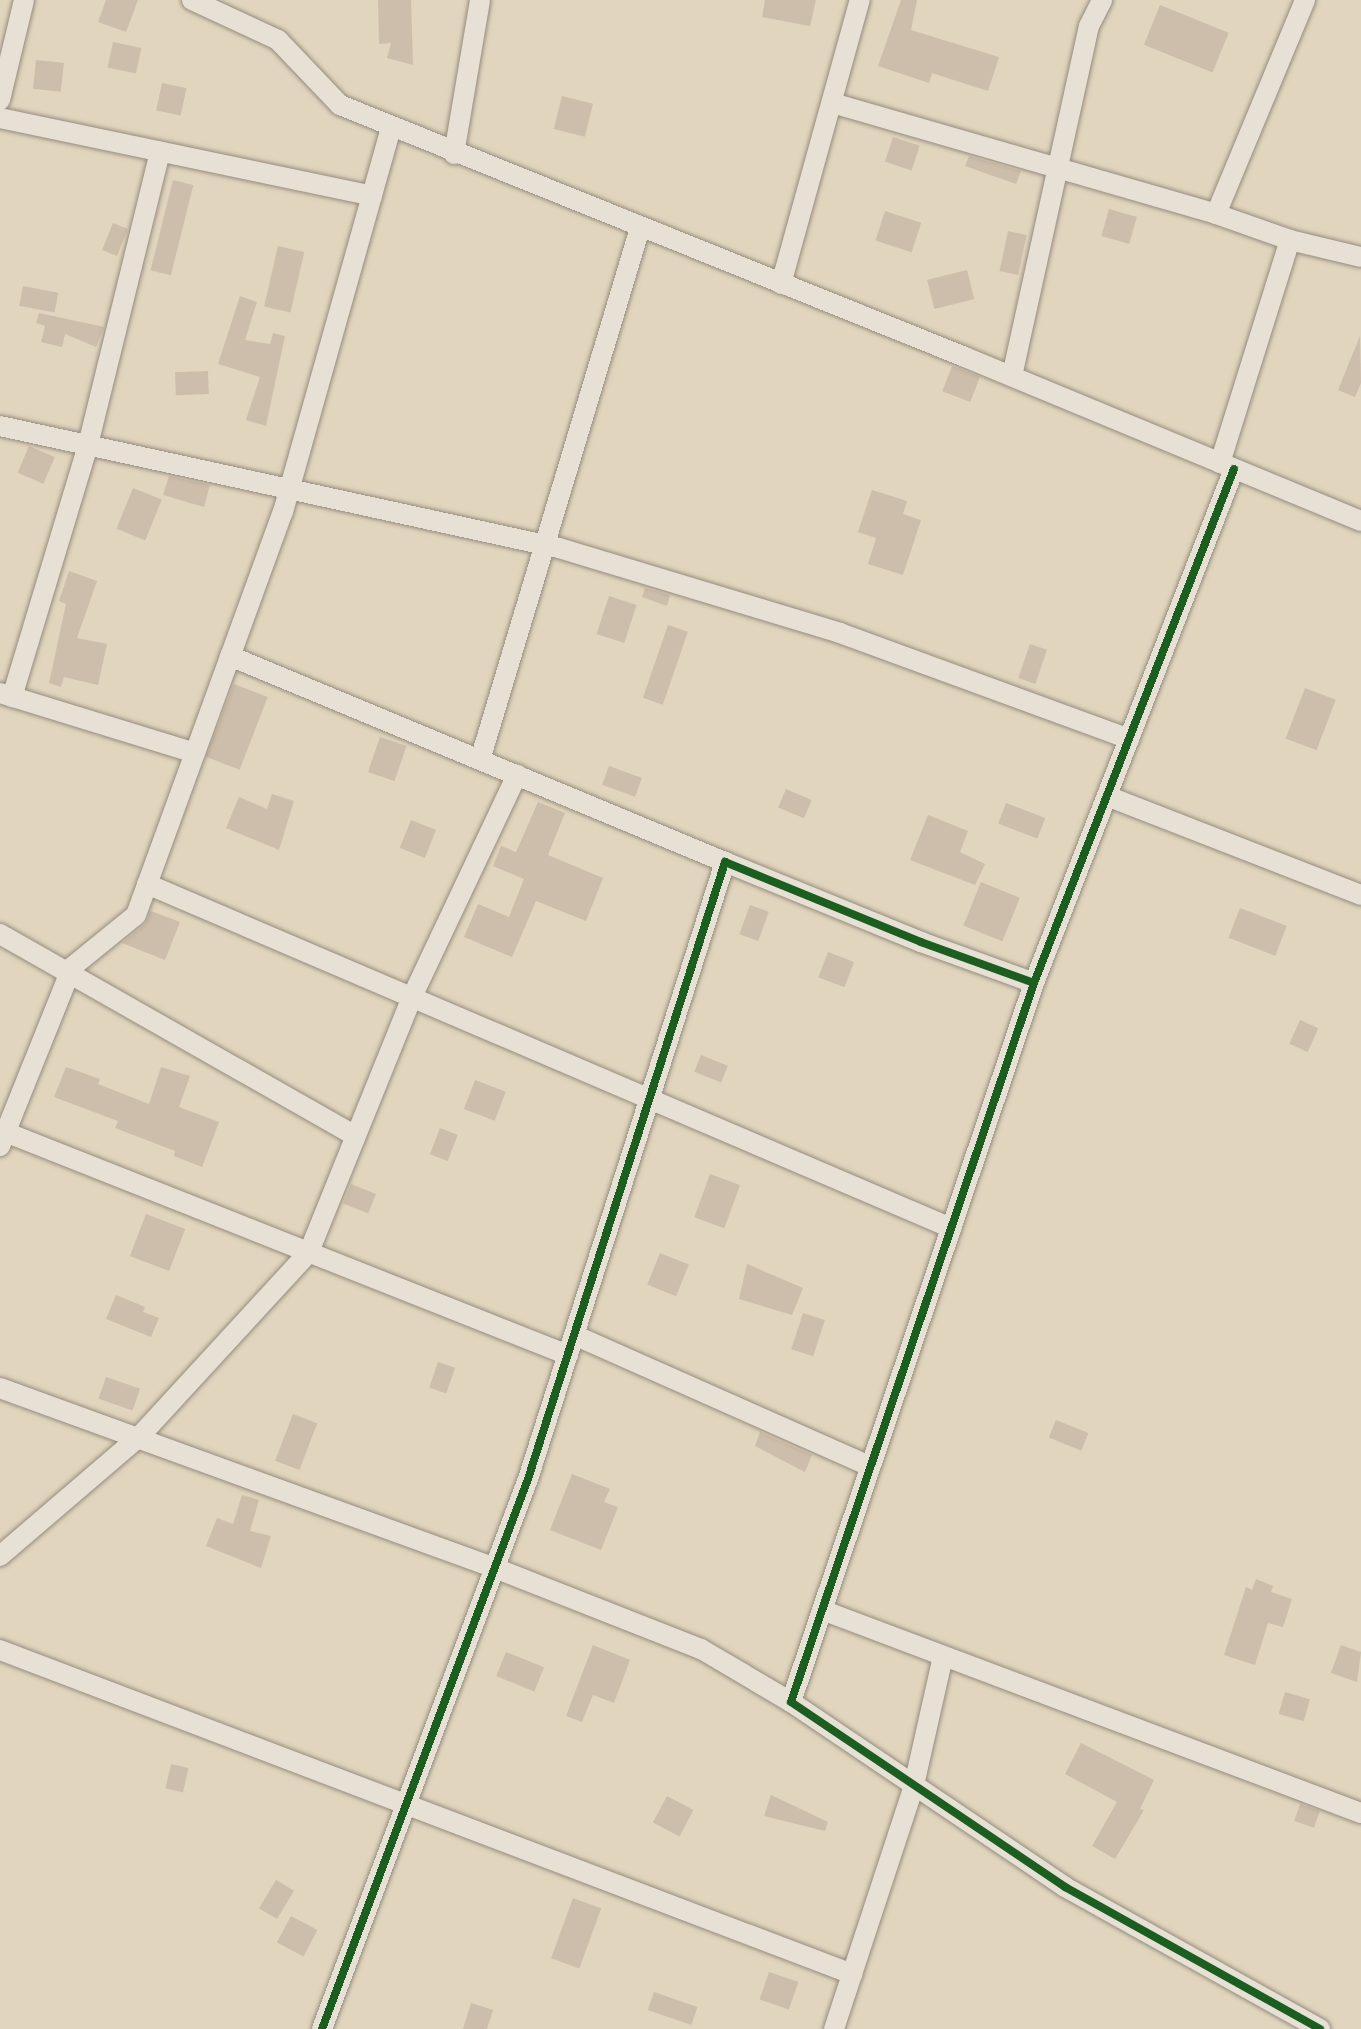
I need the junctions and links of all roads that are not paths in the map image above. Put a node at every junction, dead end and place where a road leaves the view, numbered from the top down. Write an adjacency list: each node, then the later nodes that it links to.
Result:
1 (24, 0): 7 (street)
2 (192, 0): 10 (street)
3 (480, 0): 12 (street)
4 (860, 0): 8 (street)
5 (1102, 0): 13 (street)
6 (1305, 0): 15 (street)
7 (0, 100)
8 (832, 103): 13 (street); 19 (street)
9 (0, 118): 11 (street)
10 (391, 127): 12 (street); 14 (street)
11 (160, 152): 14 (street); 22 (street)
12 (454, 154): 16 (street)
13 (1056, 167): 15 (street); 20 (street)
14 (372, 196): 24 (street)
15 (1216, 214): 17 (street)
16 (640, 228): 19 (street); 26 (street)
17 (1290, 240): 18 (street); 23 (street)
18 (1361, 257)
19 (781, 284): 20 (street)
20 (1012, 376): 23 (street)
21 (0, 426): 22 (street)
22 (88, 445): 24 (street); 28 (street)
23 (1227, 466): 25 (street); 29 (street)
24 (289, 490): 26 (street); 27 (street)
25 (1361, 521)
26 (545, 545): 29 (street); 31 (street)
27 (230, 656): 30 (street); 31 (street)
28 (6, 695): 30 (street)
29 (1129, 739): 33 (street)
30 (195, 753): 35 (street)
31 (480, 760): 32 (street)
32 (517, 775): 34 (street); 40 (street)
33 (1107, 796): 36 (street); 39 (street)
34 (725, 862): 39 (street); 41 (street)
35 (147, 884): 38 (street); 40 (street)
36 (1361, 895)
37 (0, 934): 38 (street)
38 (70, 974): 42 (street); 43 (street)
39 (1034, 983): 44 (street)
40 (412, 997): 41 (street); 43 (street)
41 (650, 1099): 44 (street); 46 (street)
42 (2, 1136): 45 (street)
43 (356, 1136): 45 (street)
44 (951, 1228): 49 (street)
45 (309, 1252): 46 (street); 48 (street)
46 (571, 1345): 49 (street); 51 (street)
47 (0, 1388): 48 (street)
48 (139, 1437): 50 (street); 51 (street)
49 (870, 1466): 52 (street)
50 (0, 1556)
51 (495, 1568): 55 (street); 57 (street)
52 (822, 1610): 54 (street); 55 (street)
53 (0, 1650): 57 (street)
54 (943, 1656): 56 (street); 58 (street)
55 (791, 1702): 56 (street)
56 (914, 1785): 59 (street); 62 (street)
57 (405, 1805): 59 (street); 60 (street)
58 (1361, 1813)
59 (852, 1974): 61 (street)
60 (322, 2029)
61 (834, 2029)
62 (1320, 2029)

